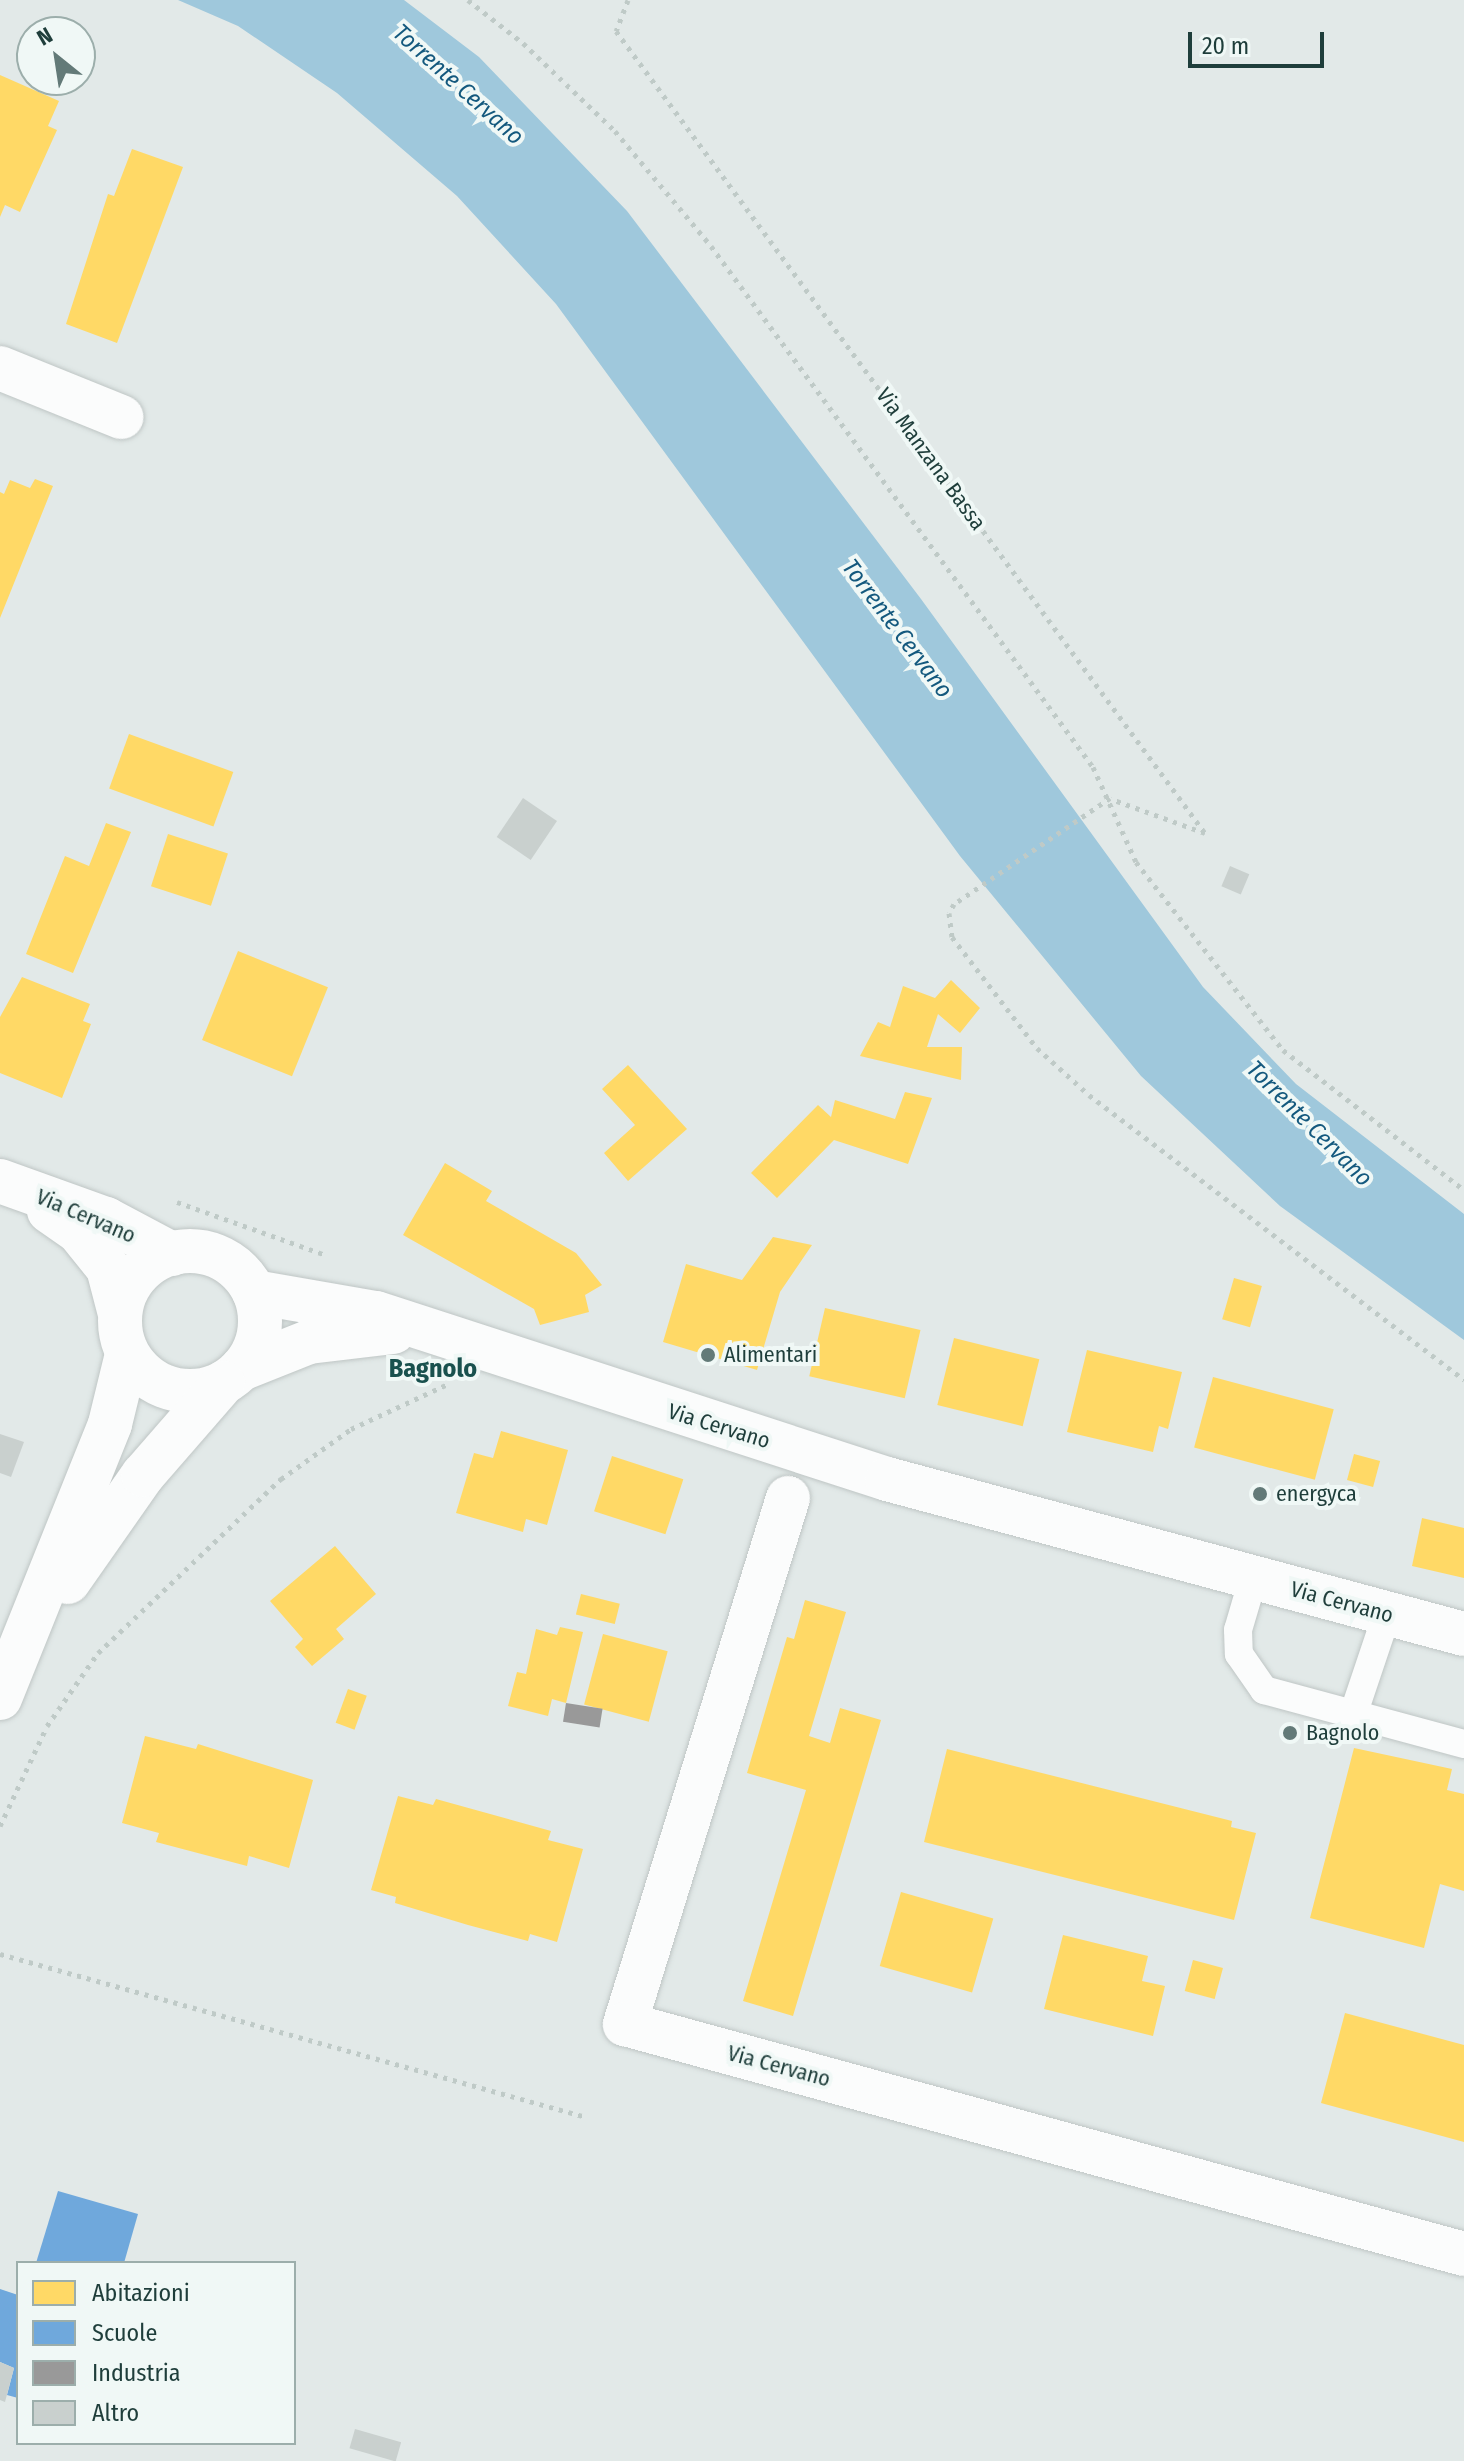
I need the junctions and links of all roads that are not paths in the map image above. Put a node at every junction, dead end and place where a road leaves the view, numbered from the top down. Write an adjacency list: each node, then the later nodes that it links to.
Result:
1 (0, 368): 2 (main road)
2 (121, 417)
3 (5, 1183): 4 (main road, Via Cervano); 7 (main road)
4 (172, 1254): 5 (main road); 7 (main road)
5 (254, 1292): 6 (main road, Via Cervano); 8 (main road)
6 (436, 1333): 8 (main road); 10 (main road, Via Cervano)
7 (123, 1334): 8 (main road); 13 (main road)
8 (232, 1376): 13 (main road)
9 (788, 1498): 16 (main road, Via Cervano)
10 (1253, 1579): 11 (main road, Via Cervano); 14 (lane)
11 (1387, 1614): 12 (main road, Via Cervano); 14 (lane)
12 (1464, 1634)
13 (6, 1685)
14 (1353, 1715): 15 (lane)
15 (1464, 1744)
16 (1464, 2254)

